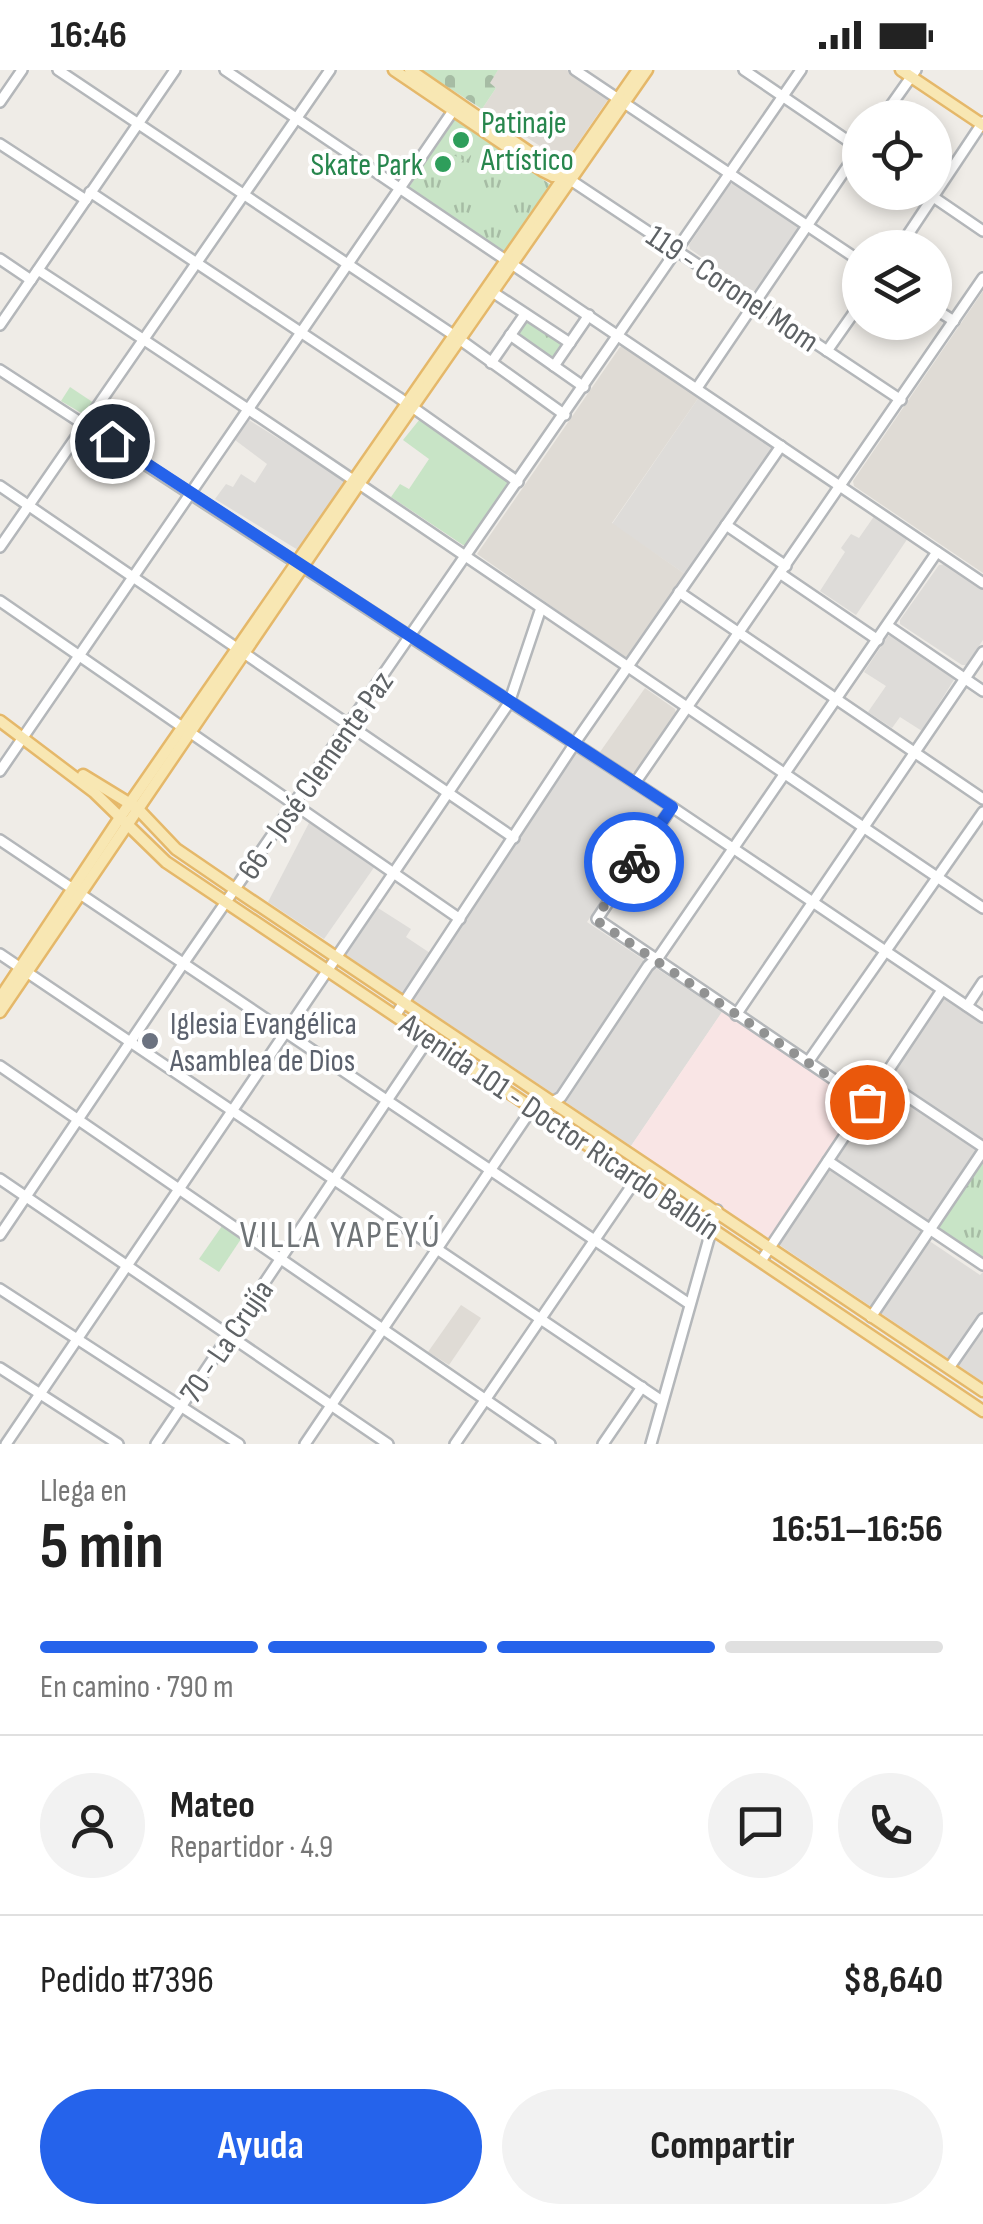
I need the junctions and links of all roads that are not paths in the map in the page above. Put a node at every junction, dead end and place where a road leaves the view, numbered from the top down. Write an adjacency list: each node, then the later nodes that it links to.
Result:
1 (22, 70): 17 (street)
2 (58, 70): 21 (street)
3 (175, 70): 21 (street)
4 (225, 70): 19 (street)
5 (330, 70): 19 (street)
6 (394, 70): 18 (main road, 119 - Coronel Mom)
7 (410, 70): 18 (main road, 119 - Coronel Mom)
8 (575, 70): 15 (street)
9 (638, 70): 15 (main road)
10 (647, 70): 15 (main road)
11 (744, 70): 14 (street)
12 (801, 70): 14 (street, 66 - José Clemente Paz)
13 (910, 72): 16 (street); 20 (main road)
14 (782, 97): 22 (street); 25 (street, 66 - José Clemente Paz)
15 (622, 99): 25 (street); 27 (main road)
16 (893, 100)
17 (0, 102)
18 (456, 107): 27 (main road, 119 - Coronel Mom); 28 (street)
19 (297, 118): 28 (street); 29 (street)
20 (983, 124): 24 (street)
21 (138, 125): 29 (street); 30 (street)
22 (842, 137)
23 (0, 144): 30 (street)
24 (952, 165)
25 (729, 173): 32 (street); 35 (street, 66 - José Clemente Paz)
26 (842, 176): 32 (street)
27 (568, 178): 35 (street, 119 - Coronel Mom); 38 (main road)
28 (402, 188): 38 (street); 39 (street)
29 (243, 194): 37 (street); 39 (street)
30 (88, 196): 37 (street); 40 (street)
31 (952, 210): 33 (street)
32 (808, 226): 34 (street); 44 (street)
33 (983, 230)
34 (842, 248)
35 (677, 249): 44 (street, 119 - Coronel Mom); 52 (street, 66 - José Clemente Paz)
36 (0, 259): 42 (street)
37 (196, 262): 50 (street); 53 (street)
38 (511, 262): 43 (main road); 46 (street); 54 (main road)
39 (348, 265): 50 (street); 54 (street)
40 (38, 270): 42 (street); 53 (street)
41 (983, 278): 47 (street)
42 (32, 280): 48 (street)
43 (494, 293): 45 (street); 54 (main road)
44 (754, 302): 56 (street, 119 - Coronel Mom); 61 (street)
45 (525, 314): 51 (street); 55 (street)
46 (589, 315): 52 (street); 55 (street)
47 (954, 322): 62 (street)
48 (0, 325)
49 (842, 329): 56 (street)
50 (301, 333): 63 (street); 64 (street)
51 (510, 335): 57 (street); 58 (street)
52 (620, 335): 60 (street, 66 - José Clemente Paz); 61 (street)
53 (144, 339): 64 (street); 66 (street)
54 (457, 339): 57 (street); 63 (main road)
55 (570, 343): 58 (street)
56 (827, 350): 62 (street, 119 - Coronel Mom)
57 (491, 363): 65 (street)
58 (554, 366): 60 (street)
59 (0, 370): 66 (street)
60 (584, 386): 65 (street, 66 - José Clemente Paz)
61 (697, 388): 67 (street)
62 (900, 400): 71 (street)
63 (410, 407): 68 (main road); 69 (street)
64 (248, 410): 68 (street); 72 (street)
65 (565, 415): 69 (street, 66 - José Clemente Paz)
66 (86, 424): 72 (street); 73 (street)
67 (781, 446): 71 (street); 74 (street)
68 (356, 482): 77 (street); 78 (main road)
69 (518, 482): 77 (street, 66 - José Clemente Paz)
70 (0, 486): 73 (street)
71 (841, 486): 76 (street); 79 (street)
72 (190, 492): 78 (street); 80 (street)
73 (29, 506): 75 (street); 80 (street)
74 (726, 525): 79 (street); 82 (street)
75 (0, 546)
76 (938, 552): 81 (street); 85 (street)
77 (467, 556): 84 (street); 87 (street, 66 - José Clemente Paz)
78 (300, 565): 87 (street); 89 (main road)
79 (784, 570): 86 (street); 88 (street)
80 (134, 576): 89 (street); 91 (street)
81 (983, 583)
82 (679, 592): 86 (street); 92 (street)
83 (0, 601): 91 (street)
84 (541, 608): 92 (street); 96 (street)
85 (888, 626): 88 (street); 93 (street)
86 (740, 633): 95 (street); 97 (street)
87 (410, 638): 96 (street); 99 (street, 66 - José Clemente Paz)
88 (878, 640): 95 (street)
89 (242, 651): 99 (street); 100 (main road)
90 (983, 652): 93 (street)
91 (80, 655): 100 (street); 101 (street)
92 (626, 668): 97 (street); 102 (street)
93 (965, 679): 94 (street); 103 (street)
94 (983, 691)
95 (836, 700): 103 (street); 106 (street)
96 (509, 703): 102 (street); 108 (street)
97 (688, 709): 106 (street); 107 (street)
98 (0, 721): 101 (main road, Avenida 101 - Doctor Ricardo Balbín)
99 (349, 726): 108 (street); 110 (street, 66 - José Clemente Paz)
100 (188, 730): 110 (street); 111 (main road)
101 (23, 737): 104 (main road, Avenida 101 - Doctor Ricardo Balbín); 105 (street)
102 (576, 744): 107 (street); 116 (street)
103 (914, 753): 109 (street); 115 (street)
104 (52, 757): 111 (main road, Avenida 101 - Doctor Ricardo Balbín); 114 (main road, Avenida 101 - Doctor Ricardo Balbín)
105 (0, 770)
106 (784, 775): 115 (street); 118 (street)
107 (635, 783): 112 (street)
108 (449, 794): 116 (street); 119 (street)
109 (983, 799)
110 (294, 803): 119 (street); 121 (street, 66 - José Clemente Paz)
111 (133, 806): 114 (main road); 121 (main road, Avenida 101 - Doctor Ricardo Balbín)
112 (672, 807): 118 (street); 129 (street)
113 (983, 812): 120 (street)
114 (124, 820): 122 (main road); 124 (main road, Avenida 101 - Doctor Ricardo Balbín)
115 (865, 828): 120 (street); 123 (street)
116 (514, 838): 126 (street)
117 (0, 840): 122 (street)
118 (734, 848): 123 (street); 129 (street)
119 (394, 873): 126 (street); 130 (street)
120 (939, 878): 125 (street); 127 (street)
121 (236, 890): 124 (street, 66 - José Clemente Paz); 130 (main road, Avenida 101 - Doctor Ricardo Balbín)
122 (76, 892): 131 (street); 132 (main road)
123 (814, 902): 127 (street); 140 (street)
124 (226, 904): 131 (street, 66 - José Clemente Paz); 133 (main road, Avenida 101 - Doctor Ricardo Balbín)
125 (983, 908)
126 (460, 918): 137 (street)
127 (886, 952): 135 (street); 146 (street)
128 (0, 954): 132 (street)
129 (655, 959): 140 (street); 150 (street)
130 (337, 960): 133 (street); 137 (main road, Avenida 101 - Doctor Ricardo Balbín)
131 (183, 964): 143 (street); 145 (street, 66 - José Clemente Paz)
132 (23, 969): 136 (main road); 139 (main road); 145 (street)
133 (329, 972): 141 (main road, Avenida 101 - Doctor Ricardo Balbín); 143 (street)
134 (983, 982): 138 (street)
135 (942, 990): 138 (street); 148 (street)
136 (0, 998)
137 (403, 1002): 141 (street); 150 (main road, Avenida 101 - Doctor Ricardo Balbín)
138 (967, 1006): 142 (street)
139 (0, 1012)
140 (736, 1015): 146 (street)
141 (395, 1016): 144 (main road, Avenida 101 - Doctor Ricardo Balbín)
142 (983, 1017)
143 (287, 1033): 149 (street); 153 (street)
144 (430, 1038): 149 (street, 70 - La Crujía); 152 (main road, Avenida 101 - Doctor Ricardo Balbín)
145 (130, 1041): 153 (street); 154 (street, 66 - José Clemente Paz)
146 (808, 1062): 151 (street)
147 (0, 1066): 154 (street)
148 (884, 1080): 151 (street); 155 (street)
149 (387, 1101): 157 (street); 158 (street, 70 - La Crujía)
150 (556, 1102): 152 (street); 163 (main road, Avenida 101 - Doctor Ricardo Balbín)
151 (867, 1102): 156 (street)
152 (534, 1109): 157 (street); 159 (main road, Avenida 101 - Doctor Ricardo Balbín)
153 (234, 1111): 158 (street); 161 (street)
154 (79, 1119): 161 (street); 162 (street, 66 - José Clemente Paz)
155 (983, 1149): 165 (street)
156 (828, 1161): 165 (street); 169 (street)
157 (490, 1171): 167 (street); 168 (street)
158 (335, 1178): 168 (street); 170 (street, 70 - La Crujía)
159 (637, 1178): 164 (main road, Avenida 101 - Doctor Ricardo Balbín); 167 (street)
160 (0, 1180): 162 (street)
161 (179, 1189): 170 (street); 173 (street)
162 (25, 1197): 166 (street, 66 - José Clemente Paz); 173 (street)
163 (716, 1210): 164 (street); 169 (main road, Avenida 101 - Doctor Ricardo Balbín)
164 (709, 1227): 171 (main road, Avenida 101 - Doctor Ricardo Balbín); 175 (street)
165 (929, 1229): 172 (street); 176 (street)
166 (0, 1235)
167 (593, 1240): 175 (street); 177 (street)
168 (438, 1248): 177 (street); 179 (street)
169 (769, 1248): 171 (street); 176 (main road, Avenida 101 - Doctor Ricardo Balbín)
170 (282, 1258): 179 (street); 180 (street, 70 - La Crujía)
171 (761, 1261): 191 (main road, Avenida 101 - Doctor Ricardo Balbín)
172 (983, 1264)
173 (127, 1265): 180 (street); 181 (street)
174 (0, 1289): 181 (street)
175 (688, 1303): 188 (street)
176 (871, 1317): 183 (main road, Avenida 101 - Doctor Ricardo Balbín)
177 (540, 1318): 184 (street); 187 (street)
178 (983, 1319): 183 (street)
179 (384, 1329): 187 (street); 189 (street)
180 (230, 1334): 189 (street); 190 (street, 70 - La Crujía)
181 (77, 1339): 186 (street); 190 (street)
182 (0, 1368): 186 (street)
183 (949, 1368): 185 (main road, Avenida 101 - Doctor Ricardo Balbín)
184 (642, 1386): 188 (street); 200 (street)
185 (983, 1391)
186 (40, 1394): 192 (street); 193 (street)
187 (484, 1400): 198 (street); 199 (street)
188 (662, 1401): 201 (street)
189 (331, 1404): 196 (street); 197 (street)
190 (181, 1406): 194 (street, 70 - La Crujía); 195 (street)
191 (983, 1410)
192 (6, 1444)
193 (118, 1444)
194 (156, 1444)
195 (239, 1444)
196 (305, 1444)
197 (388, 1444)
198 (455, 1444)
199 (550, 1444)
200 (604, 1444)
201 (651, 1444)

